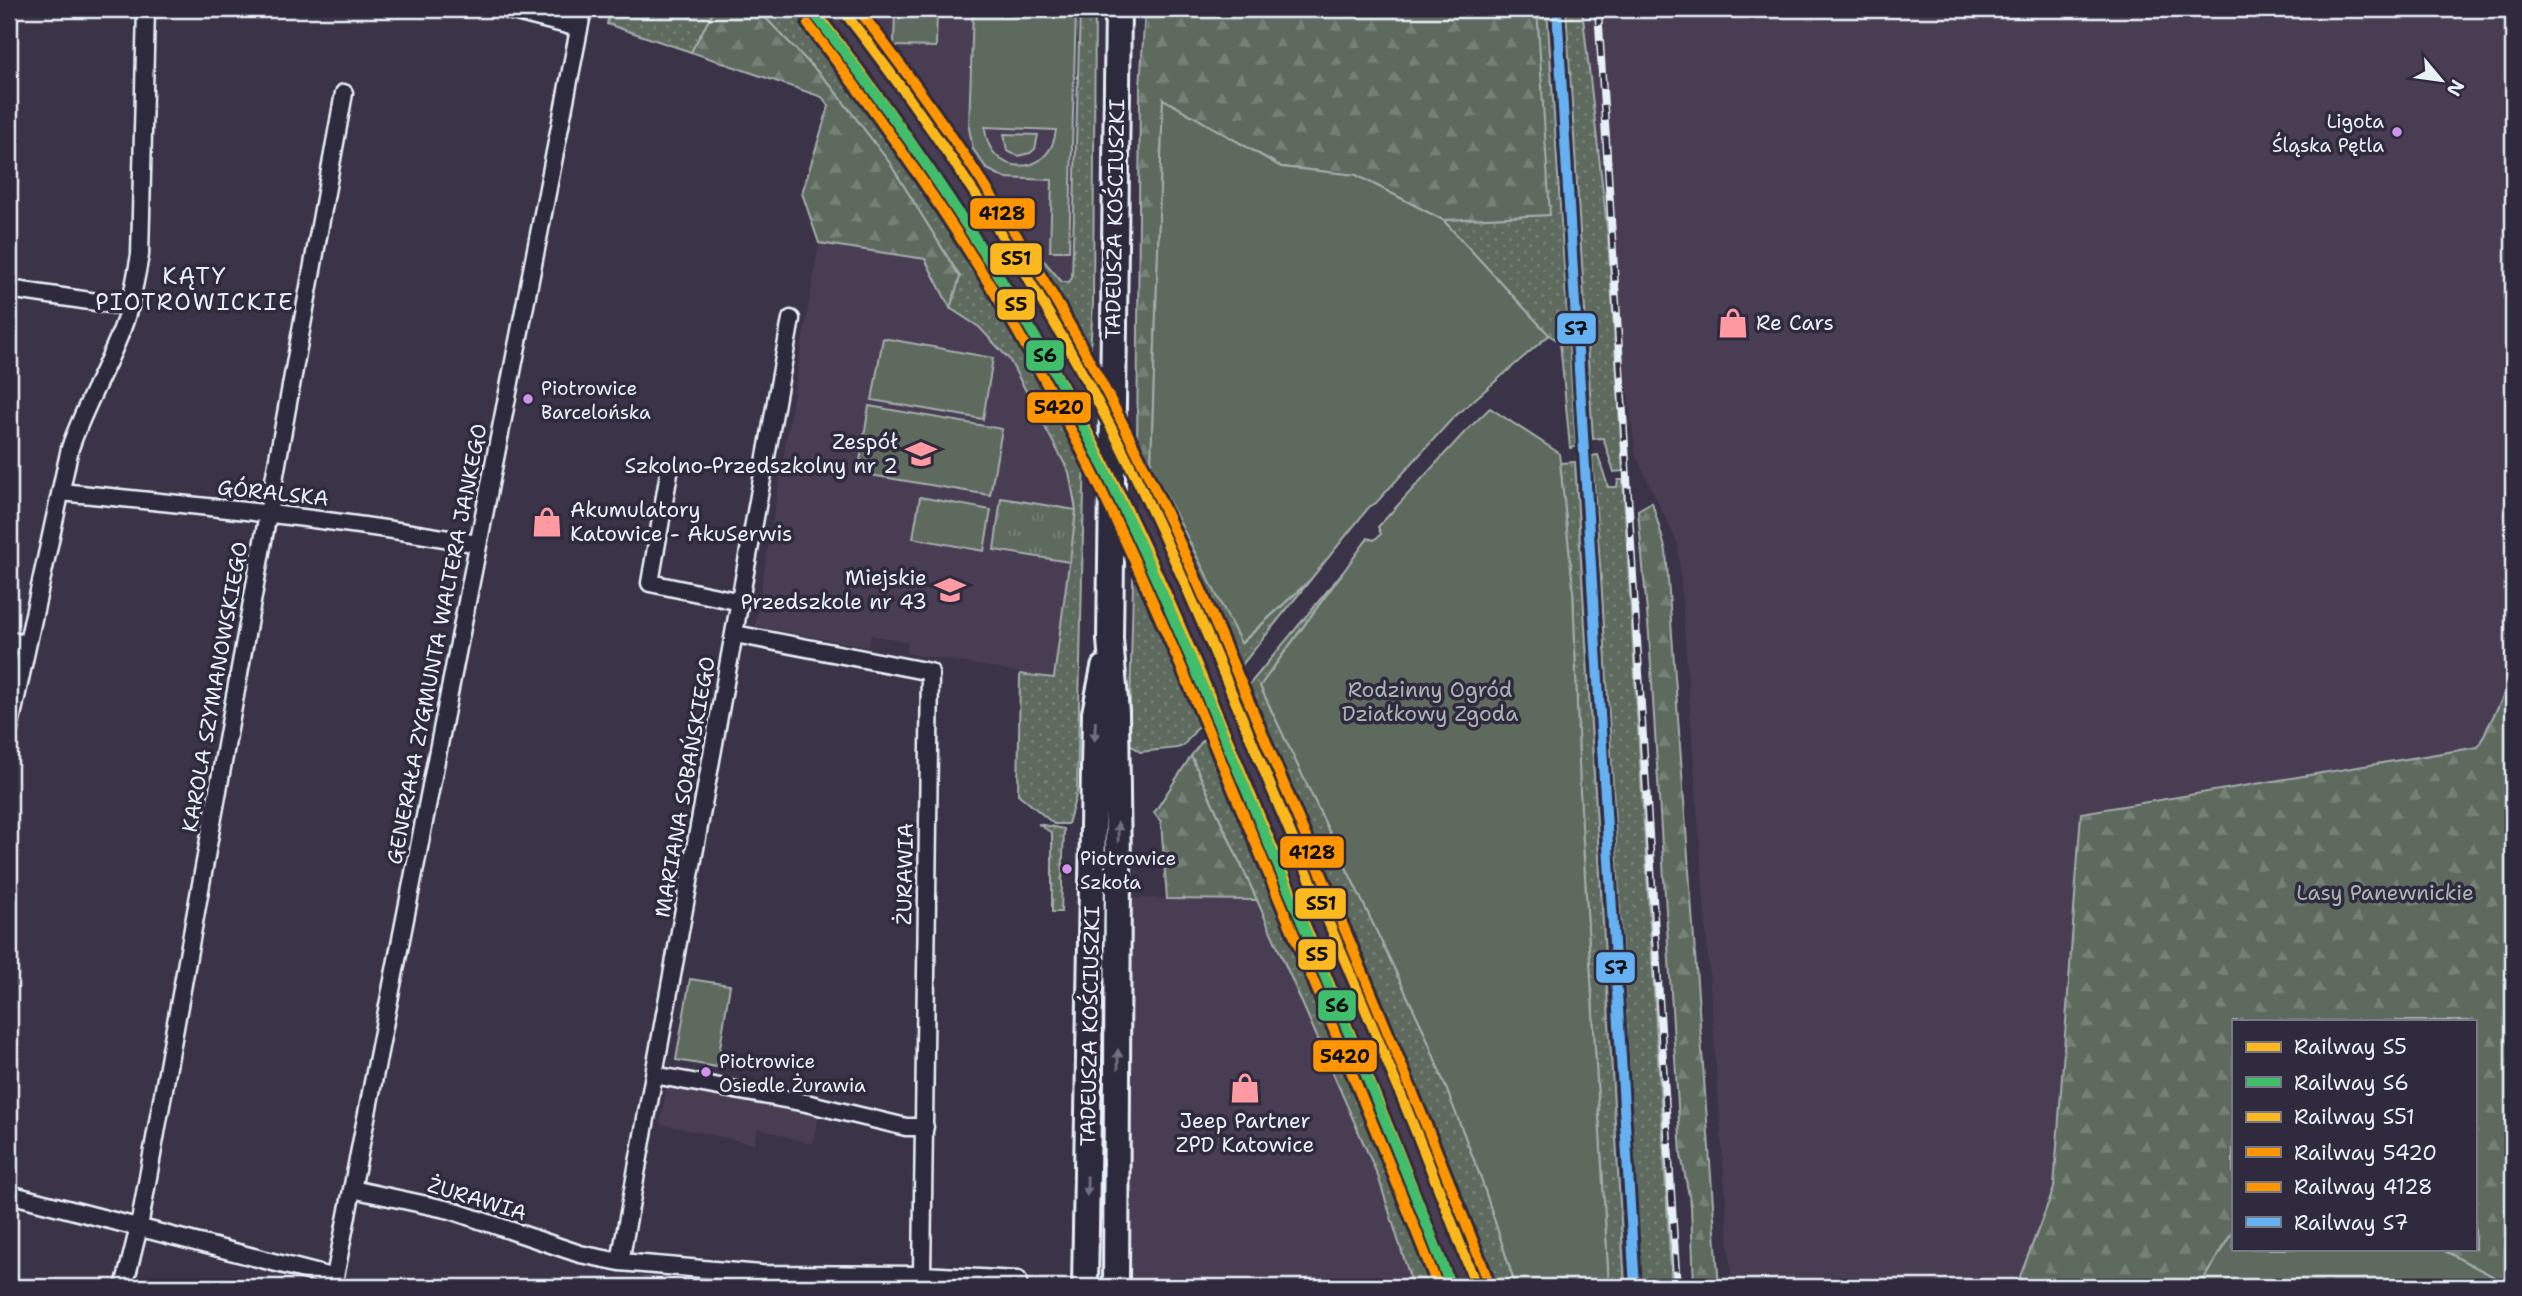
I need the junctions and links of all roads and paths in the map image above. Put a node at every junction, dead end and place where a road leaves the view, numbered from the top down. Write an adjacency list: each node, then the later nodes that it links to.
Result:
1 (146, 9): 8 (street)
2 (504, 9): 5 (street)
3 (583, 9): 5 (street, GENERAŁA ZYGMUNTA WALTERA JANKEGO)
4 (1118, 9): 16 (main road, TADEUSZA KOŚCIUSZKI)
5 (579, 28): 13 (street, GENERAŁA ZYGMUNTA WALTERA JANKEGO)
6 (344, 93): 12 (street, KAROLA SZYMANOWSKIEGO)
7 (9, 289): 8 (street)
8 (130, 307): 11 (street)
9 (792, 319): 14 (street, MARIANA SOBAŃSKIEGO)
10 (669, 473): 14 (street)
11 (61, 492): 12 (street, GÓRALSKA); 18 (street)
12 (268, 512): 13 (street, GÓRALSKA); 24 (street, KAROLA SZYMANOWSKIEGO)
13 (478, 544): 22 (street, GENERAŁA ZYGMUNTA WALTERA JANKEGO)
14 (741, 602): 15 (street, MARIANA SOBAŃSKIEGO)
15 (735, 634): 20 (street, MARIANA SOBAŃSKIEGO); 21 (street, ŻURAWIA)
16 (1110, 639): 30 (main road, TADEUSZA KOŚCIUSZKI, one-way to 30); 31 (main road, TADEUSZA KOŚCIUSZKI, one-way to 16)
17 (9, 640): 18 (street)
18 (27, 645): 19 (street)
19 (9, 730)
20 (654, 1075): 21 (street); 25 (street, MARIANA SOBAŃSKIEGO)
21 (925, 1127): 26 (street, ŻURAWIA)
22 (352, 1189): 25 (street, ŻURAWIA); 27 (street, GENERAŁA ZYGMUNTA WALTERA JANKEGO)
23 (9, 1194): 24 (street)
24 (139, 1227): 27 (street); 28 (street, KAROLA SZYMANOWSKIEGO)
25 (620, 1262): 26 (street, ŻURAWIA)
26 (922, 1275): 29 (street, ŻURAWIA)
27 (334, 1283)
28 (124, 1287)
29 (1018, 1287)
30 (1085, 1287)
31 (1116, 1287)

